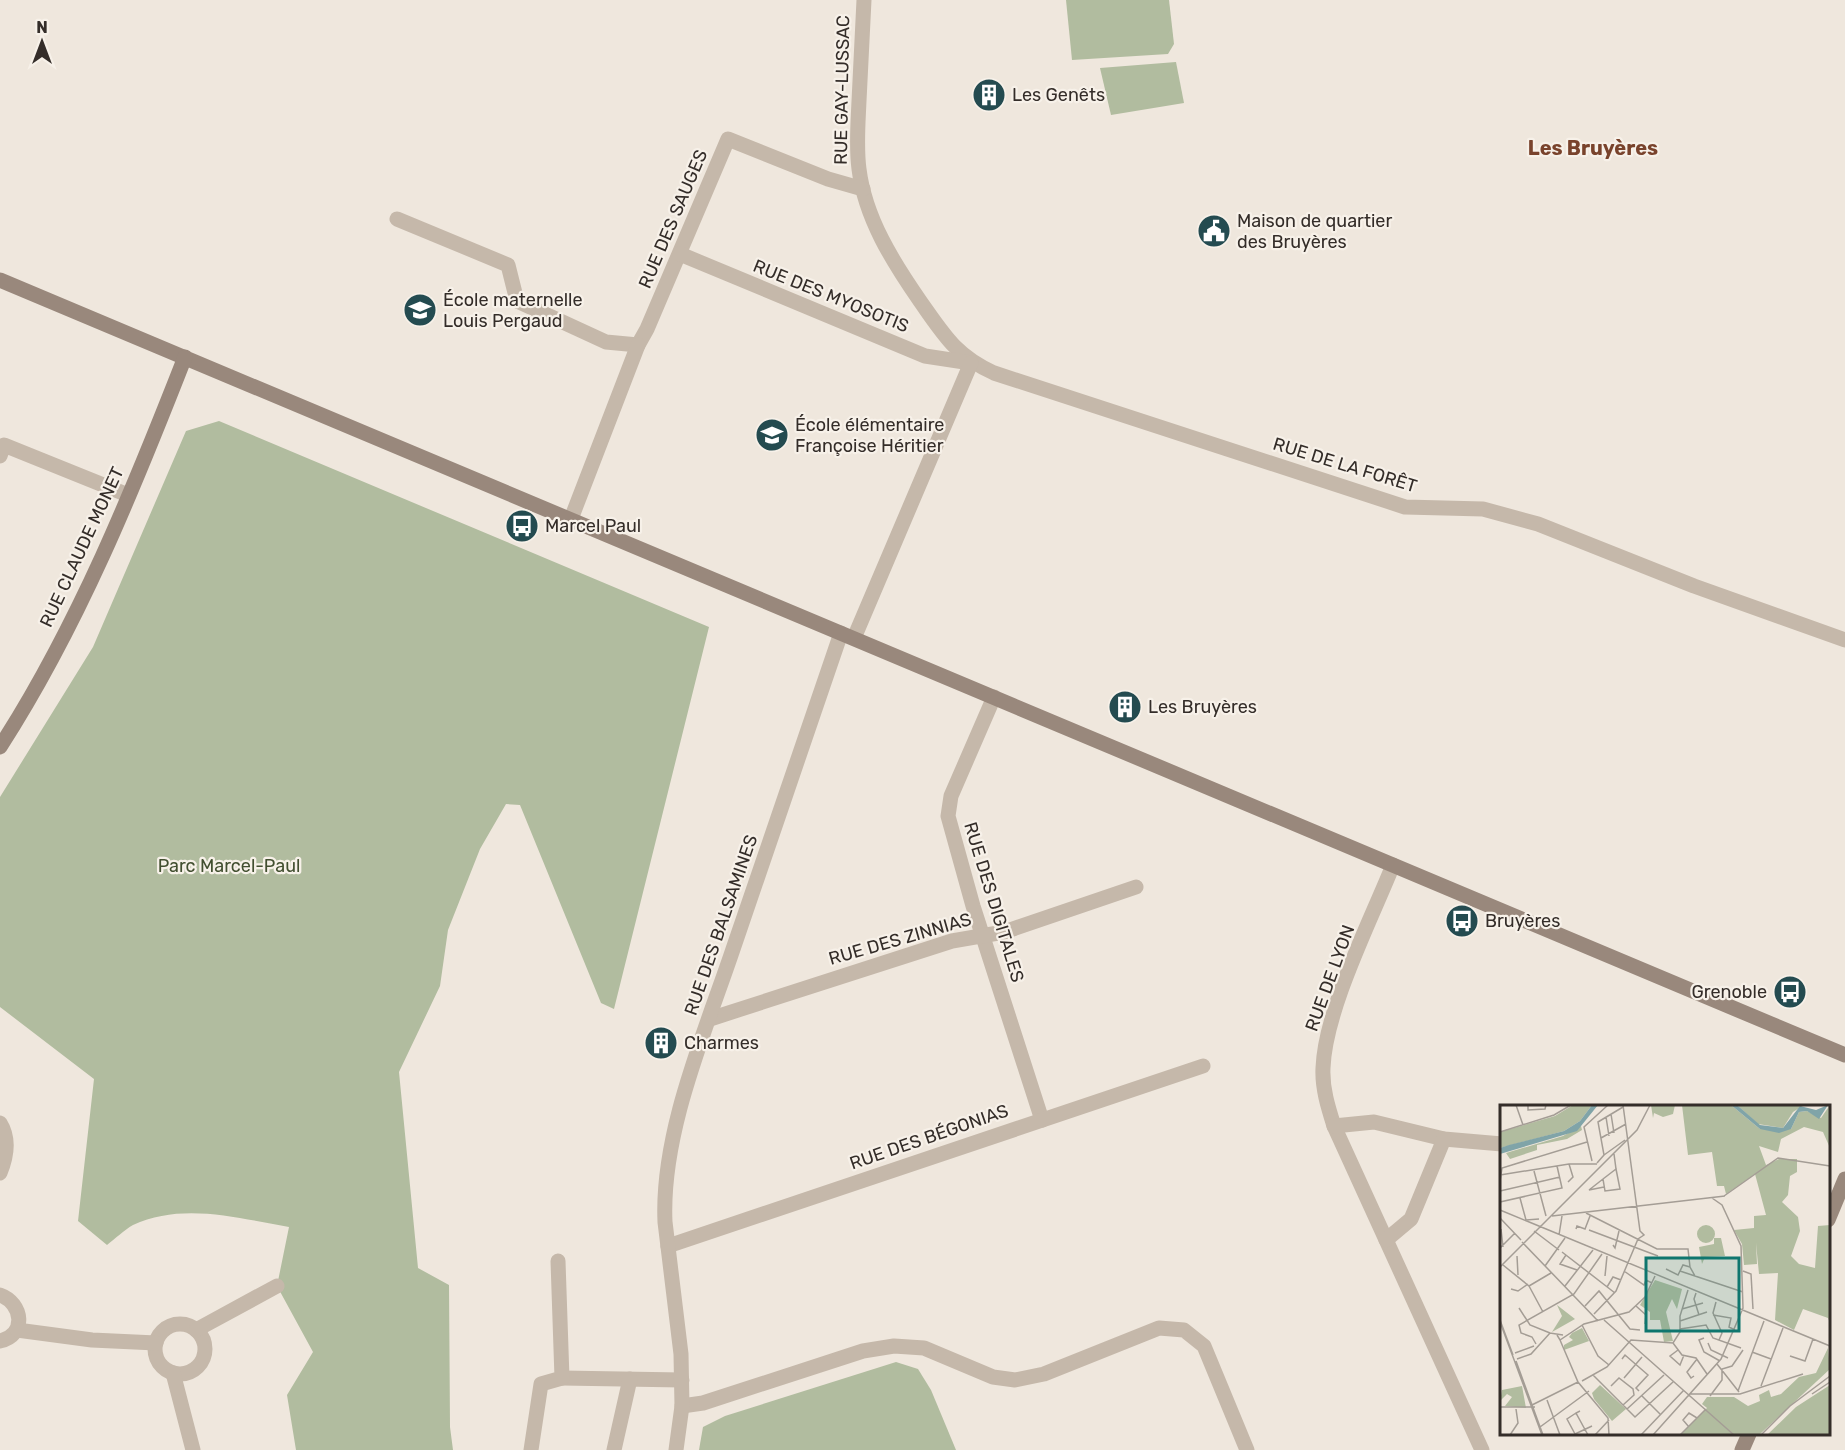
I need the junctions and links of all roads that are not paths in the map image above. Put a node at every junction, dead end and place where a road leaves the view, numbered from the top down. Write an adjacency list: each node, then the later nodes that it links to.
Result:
1 (864, 0): 2 (street, RUE GAY-LUSSAC)
2 (863, 189): 4 (street, RUE DES SAUGES); 8 (street, RUE GAY-LUSSAC)
3 (397, 219): 6 (street)
4 (680, 254): 6 (street, RUE DES SAUGES); 8 (street, RUE DES MYOSOTIS)
5 (0, 280): 7 (main road)
6 (638, 345): 11 (street, RUE DES SAUGES)
7 (185, 357): 10 (main road, RUE CLAUDE MONET); 11 (main road)
8 (971, 363): 12 (street, RUE DES BALSAMINES); 13 (street, RUE DE LA FORÊT)
9 (2, 448): 10 (street)
10 (128, 495): 15 (main road, RUE CLAUDE MONET)
11 (571, 519): 12 (main road)
12 (848, 636): 14 (main road); 19 (street, RUE DES BALSAMINES)
13 (1845, 640)
14 (994, 697): 16 (main road); 18 (street, RUE DES DIGITALES)
15 (0, 747)
16 (1393, 865): 20 (main road); 24 (street, RUE DE LYON)
17 (1136, 886): 18 (street, RUE DES ZINNIAS)
18 (982, 935): 19 (street, RUE DES ZINNIAS); 22 (street, RUE DES DIGITALES)
19 (710, 1019): 31 (street, RUE DES BALSAMINES)
20 (1845, 1055)
21 (1203, 1066): 22 (street, RUE DES BÉGONIAS)
22 (1042, 1120): 31 (street, RUE DES BÉGONIAS)
23 (0, 1123): 27 (street)
24 (1334, 1126): 25 (street); 30 (street, RUE DE LYON)
25 (1444, 1139): 26 (street); 30 (street)
26 (1500, 1144)
27 (0, 1173)
28 (1845, 1179): 29 (main road)
29 (1830, 1215)
30 (1386, 1240): 50 (street, RUE DE LYON)
31 (668, 1246): 42 (street, RUE DES BALSAMINES)
32 (558, 1261): 40 (street)
33 (277, 1286): 36 (street)
34 (0, 1295): 35 (street)
35 (17, 1330): 37 (street); 38 (street)
36 (196, 1330): 38 (street); 39 (street)
37 (0, 1341)
38 (156, 1343): 39 (street)
39 (173, 1373): 45 (street)
40 (562, 1377): 41 (street); 46 (street)
41 (630, 1379): 42 (street); 47 (street)
42 (682, 1380): 43 (street, RUE DES BALSAMINES)
43 (681, 1406): 48 (street, RUE DES BALSAMINES); 49 (street)
44 (1749, 1435): 51 (main road)
45 (193, 1450)
46 (531, 1450)
47 (614, 1450)
48 (676, 1450)
49 (1247, 1450)
50 (1482, 1450)
51 (1742, 1450)

